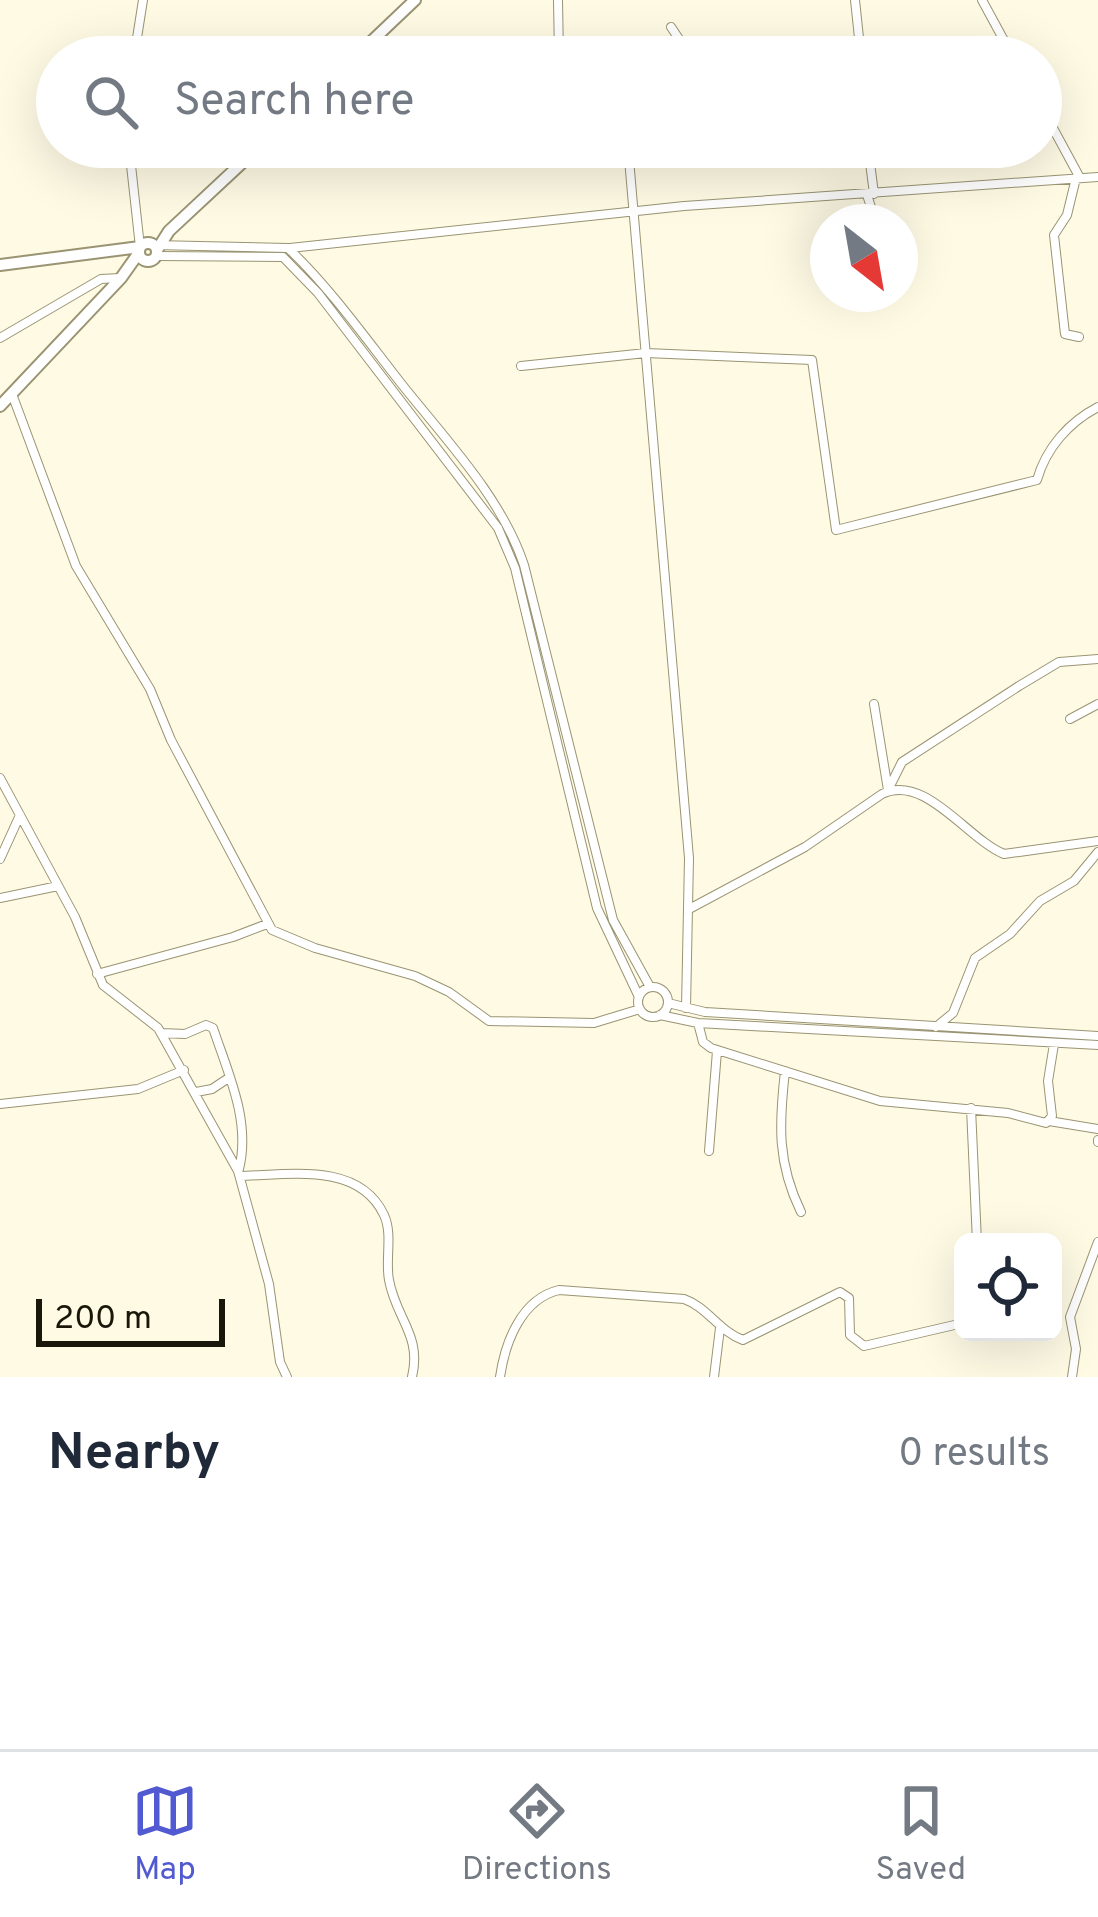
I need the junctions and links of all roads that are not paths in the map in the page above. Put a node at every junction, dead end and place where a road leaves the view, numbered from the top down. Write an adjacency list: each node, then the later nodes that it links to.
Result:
1 (143, 0): 7 (street)
2 (416, 0): 8 (main road)
3 (558, 0): 9 (street)
4 (855, 0): 11 (street)
5 (982, 0): 12 (street)
6 (670, 27): 10 (street)
7 (137, 36)
8 (377, 36)
9 (559, 36)
10 (676, 36)
11 (859, 36)
12 (1002, 36)
13 (1062, 147): 19 (street)
14 (133, 168): 24 (street)
15 (237, 168): 24 (main road)
16 (631, 168): 22 (street)
17 (869, 168): 20 (street)
18 (1098, 177): 19 (street)
19 (1078, 178): 20 (street); 27 (street)
20 (871, 194): 21 (street); 22 (street)
21 (873, 204)
22 (637, 211): 23 (street); 29 (street)
23 (288, 248): 24 (street); 49 (street)
24 (148, 252): 25 (main road); 26 (main road); 50 (street)
25 (0, 265)
26 (122, 278): 28 (street); 31 (main road)
27 (1079, 337)
28 (0, 338)
29 (646, 352): 30 (street); 33 (street); 46 (street)
30 (521, 366)
31 (12, 394): 32 (main road); 47 (street)
32 (0, 406)
33 (1098, 407)
34 (1098, 659): 39 (street)
35 (874, 704): 39 (street)
36 (1098, 704): 37 (street)
37 (1070, 719)
38 (0, 778): 40 (street)
39 (888, 790): 41 (street); 46 (street)
40 (20, 813): 43 (street); 44 (street)
41 (1098, 842)
42 (1098, 852): 56 (street)
43 (0, 859)
44 (58, 886): 45 (street); 48 (street)
45 (0, 898)
46 (690, 909): 52 (street)
47 (267, 924): 48 (street); 53 (street)
48 (97, 974): 57 (street)
49 (650, 987): 50 (street); 51 (street)
50 (639, 997): 53 (street)
51 (668, 1003): 52 (street); 54 (street)
52 (686, 1008): 56 (street)
53 (640, 1009): 54 (street)
54 (660, 1015): 55 (street)
55 (698, 1024): 59 (street); 61 (street)
56 (934, 1028): 58 (street)
57 (161, 1033): 62 (street); 64 (street)
58 (1098, 1036)
59 (1054, 1044): 60 (street); 68 (street)
60 (1098, 1045)
61 (717, 1051): 63 (street); 70 (street)
62 (184, 1070): 65 (street); 66 (street)
63 (785, 1071): 67 (street); 72 (street)
64 (230, 1077): 65 (street); 71 (street)
65 (196, 1092): 71 (street)
66 (0, 1104)
67 (971, 1108): 68 (street); 73 (street)
68 (1049, 1121): 69 (street)
69 (1098, 1130)
70 (709, 1151)
71 (239, 1173): 77 (street); 78 (street)
72 (801, 1212)
73 (977, 1233)
74 (1098, 1242): 81 (street)
75 (954, 1325): 76 (street)
76 (720, 1328): 79 (street); 80 (street)
77 (287, 1377)
78 (412, 1377)
79 (500, 1377)
80 (714, 1377)
81 (1072, 1377)

